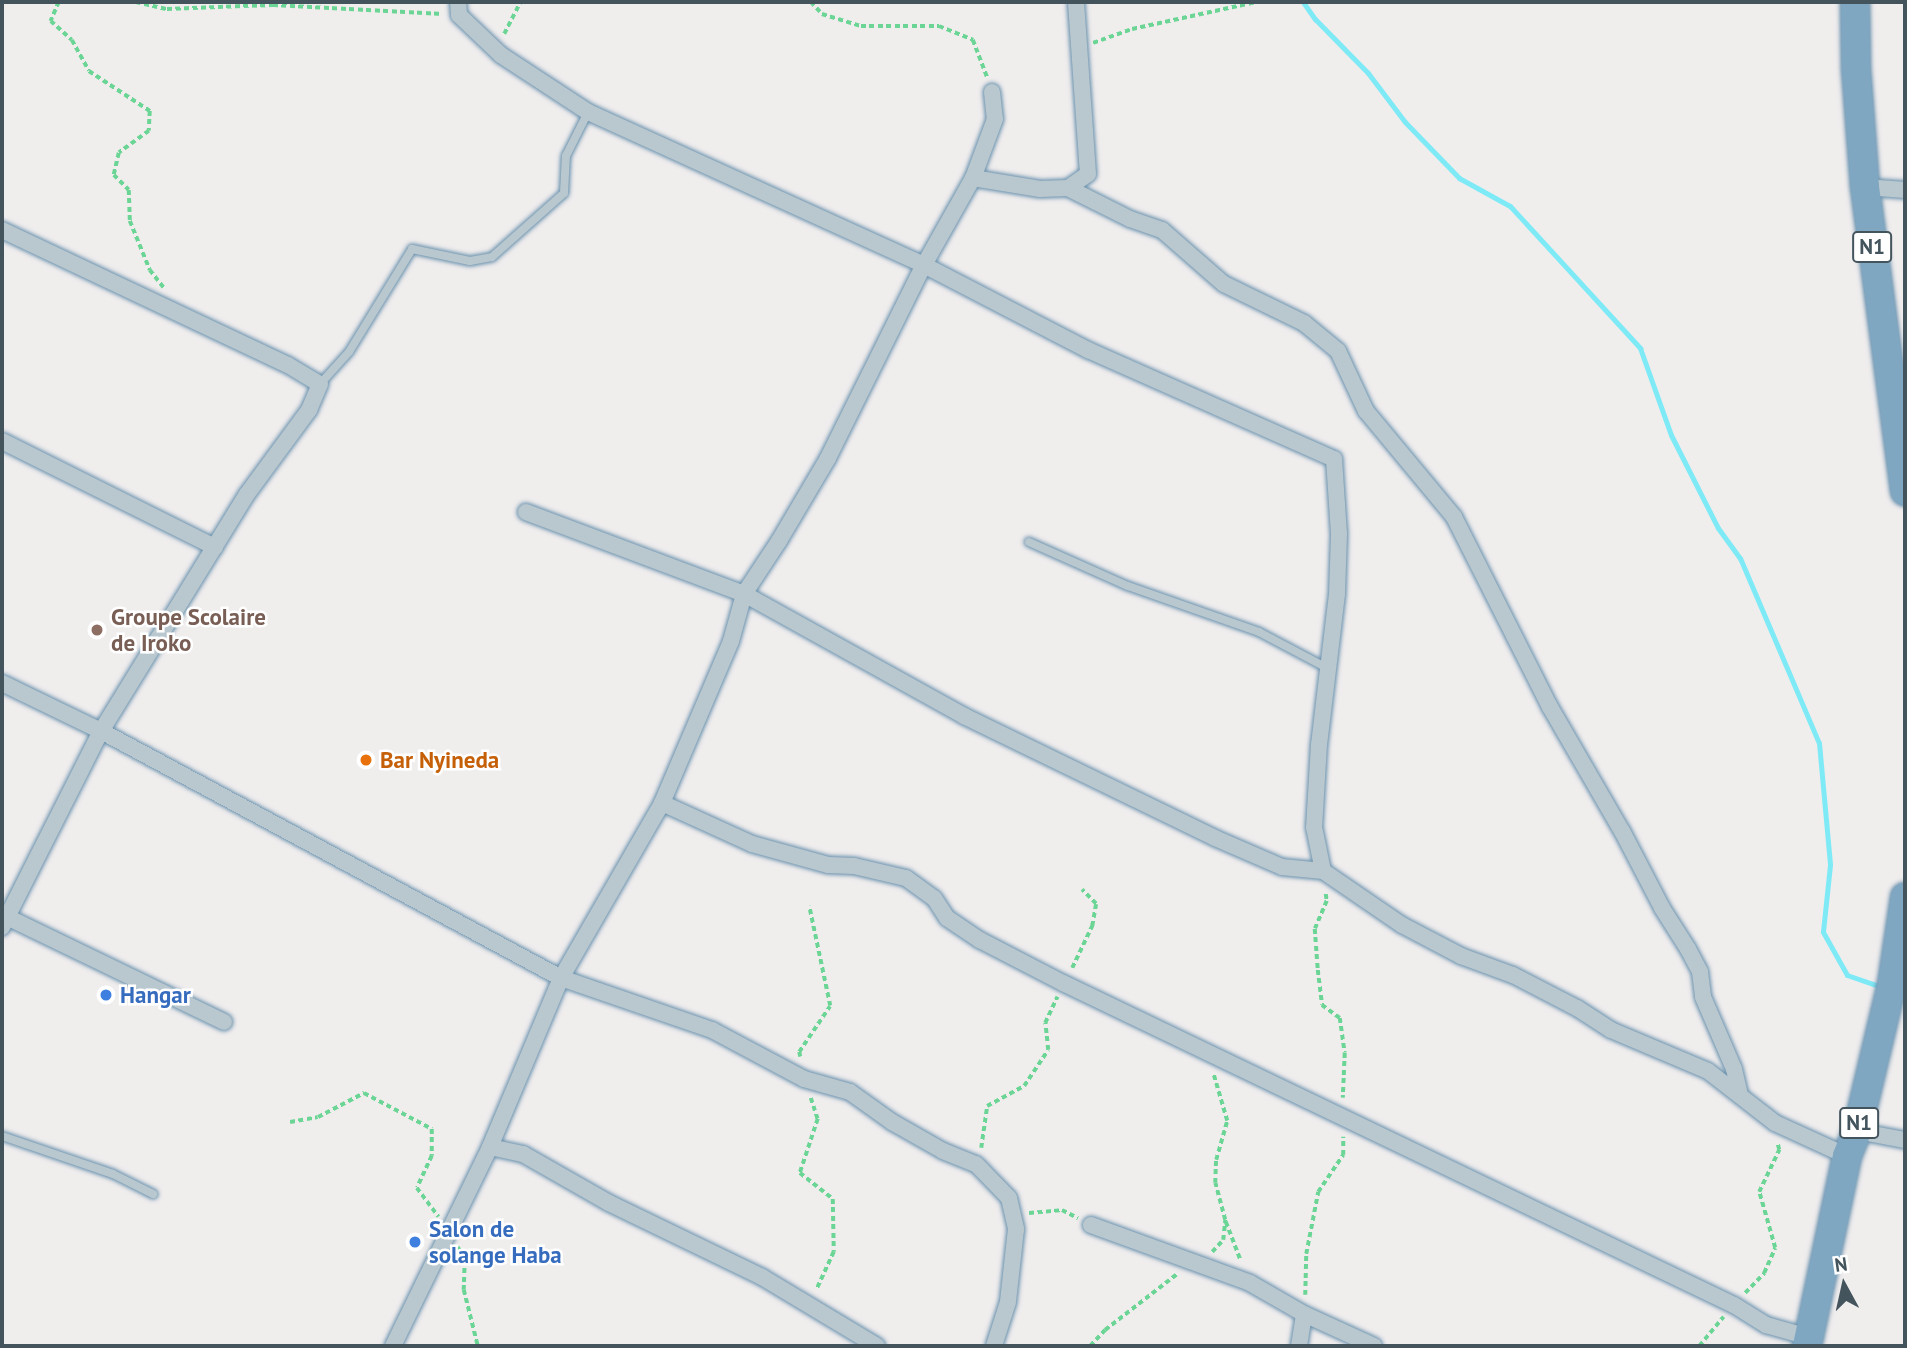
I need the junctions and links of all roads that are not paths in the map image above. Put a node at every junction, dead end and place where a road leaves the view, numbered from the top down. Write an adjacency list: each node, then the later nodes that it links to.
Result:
1 (1076, 2): 8 (street)
2 (1855, 2): 7 (highway, N1)
3 (458, 8): 5 (street)
4 (992, 92): 6 (street)
5 (588, 112): 11 (street); 12 (lane)
6 (973, 178): 8 (street); 11 (street)
7 (1865, 187): 9 (street); 13 (highway, N1)
8 (1068, 188): 30 (street)
9 (1905, 190)
10 (2, 230): 12 (street)
11 (924, 265): 19 (street); 20 (street)
12 (320, 384): 18 (street)
13 (1898, 388): 15 (highway, N1)
14 (2, 442): 18 (street)
15 (1905, 491)
16 (526, 512): 19 (street)
17 (1029, 542): 20 (lane)
18 (215, 547): 22 (street)
19 (744, 594): 23 (street); 24 (street)
20 (1327, 668): 24 (street)
21 (2, 683): 22 (street)
22 (101, 731): 26 (street); 27 (street)
23 (662, 803): 27 (street); 38 (street)
24 (1323, 871): 30 (street)
25 (1905, 897): 28 (highway, N1)
26 (4, 922): 29 (street)
27 (561, 978): 34 (street); 41 (street)
28 (1899, 984): 33 (highway, N1)
29 (224, 1022)
30 (1740, 1095): 33 (street)
31 (2, 1136): 35 (lane)
32 (1905, 1140): 33 (street)
33 (1852, 1143): 38 (highway, N1)
34 (490, 1147): 39 (street); 40 (street)
35 (153, 1194)
36 (1091, 1225): 37 (street)
37 (1304, 1314): 42 (street); 43 (street)
38 (1808, 1342)
39 (393, 1346)
40 (877, 1346)
41 (994, 1346)
42 (1299, 1346)
43 (1374, 1346)

